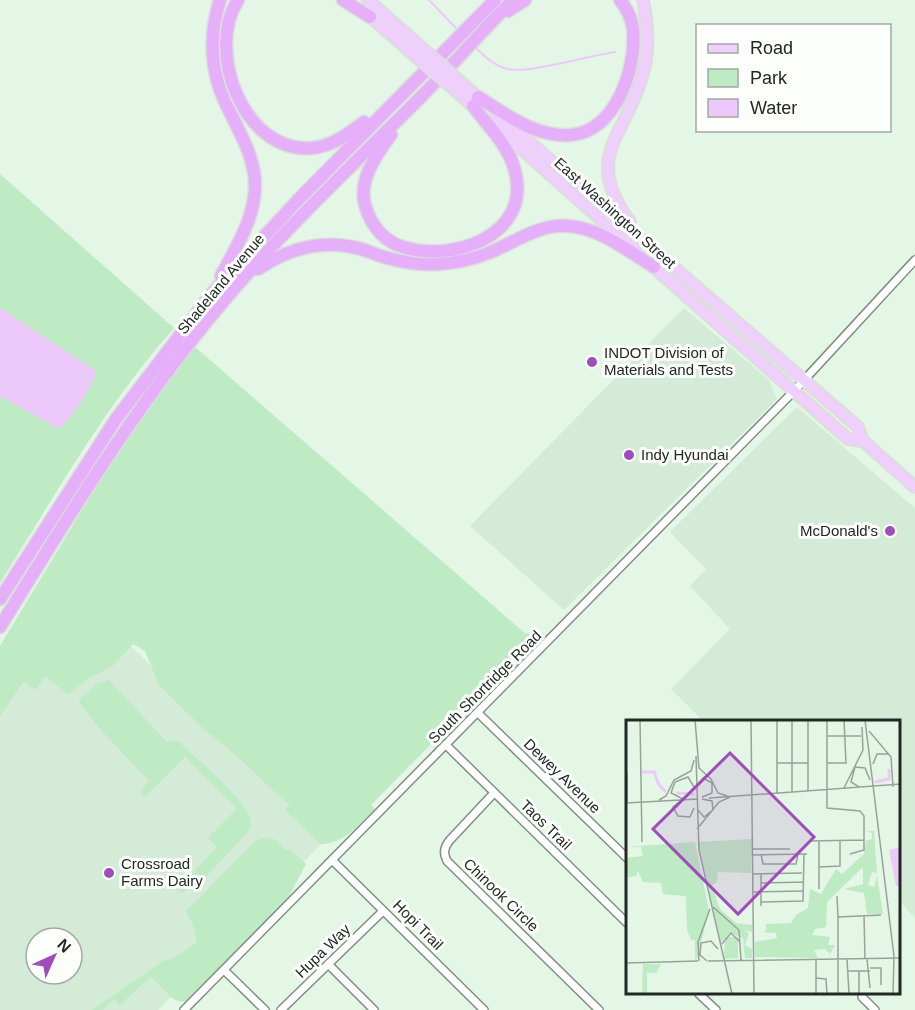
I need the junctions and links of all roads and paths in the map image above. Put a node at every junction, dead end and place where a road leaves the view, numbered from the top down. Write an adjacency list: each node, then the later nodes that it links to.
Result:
1 (220, 0): 21 (highway)
2 (238, 0): 14 (highway)
3 (343, 0): 11 (highway)
4 (351, 0): 11 (main road, East Washington Street)
5 (368, 0): 13 (main road, East Washington Street)
6 (493, 0): 14 (highway, Shadeland Avenue)
7 (513, 0): 12 (highway, Shadeland Avenue)
8 (525, 0): 12 (highway)
9 (620, 0): 16 (highway)
10 (643, 0): 17 (main road)
11 (370, 17): 13 (main road, East Washington Street)
12 (494, 19): 15 (highway, Shadeland Avenue)
13 (417, 51): 16 (main road, East Washington Street, bridge)
14 (399, 96): 21 (highway, Shadeland Avenue)
15 (416, 101): 16 (highway); 20 (highway, Shadeland Avenue)
16 (475, 102): 17 (main road, East Washington Street); 19 (main road, East Washington Street)
17 (641, 237): 22 (main road, East Washington Street)
18 (915, 260): 22 (street, South Shortridge Road)
19 (654, 267): 20 (highway); 23 (main road, East Washington Street)
20 (240, 283): 27 (highway, Shadeland Avenue)
21 (213, 292): 26 (highway, Shadeland Avenue)
22 (804, 381): 23 (street, South Shortridge Road); 24 (main road, East Washington Street)
23 (794, 391): 24 (main road, East Washington Street); 28 (street, South Shortridge Road)
24 (863, 441): 25 (main road, East Washington Street)
25 (915, 487)
26 (0, 599)
27 (0, 627)
28 (478, 713): 29 (street, South Shortridge Road); 31 (street, Dewey Avenue)
29 (446, 746): 30 (street, Taos Trail); 32 (street, South Shortridge Road)
30 (494, 793): 34 (street, Taos Trail); 44 (street, Chinook Circle)
31 (626, 857)
32 (332, 860): 33 (street, Hopi Trail); 36 (street, South Shortridge Road)
33 (383, 910): 35 (street, Hupa Way); 43 (street, Hopi Trail)
34 (626, 922)
35 (328, 964): 41 (street, Hupa Way); 42 (street)
36 (224, 970): 39 (street, South Shortridge Road); 40 (street)
37 (701, 995): 45 (street)
38 (862, 997): 46 (street)
39 (184, 1010)
40 (265, 1010)
41 (280, 1010)
42 (374, 1010)
43 (484, 1010)
44 (599, 1010)
45 (716, 1010)
46 (875, 1010)

